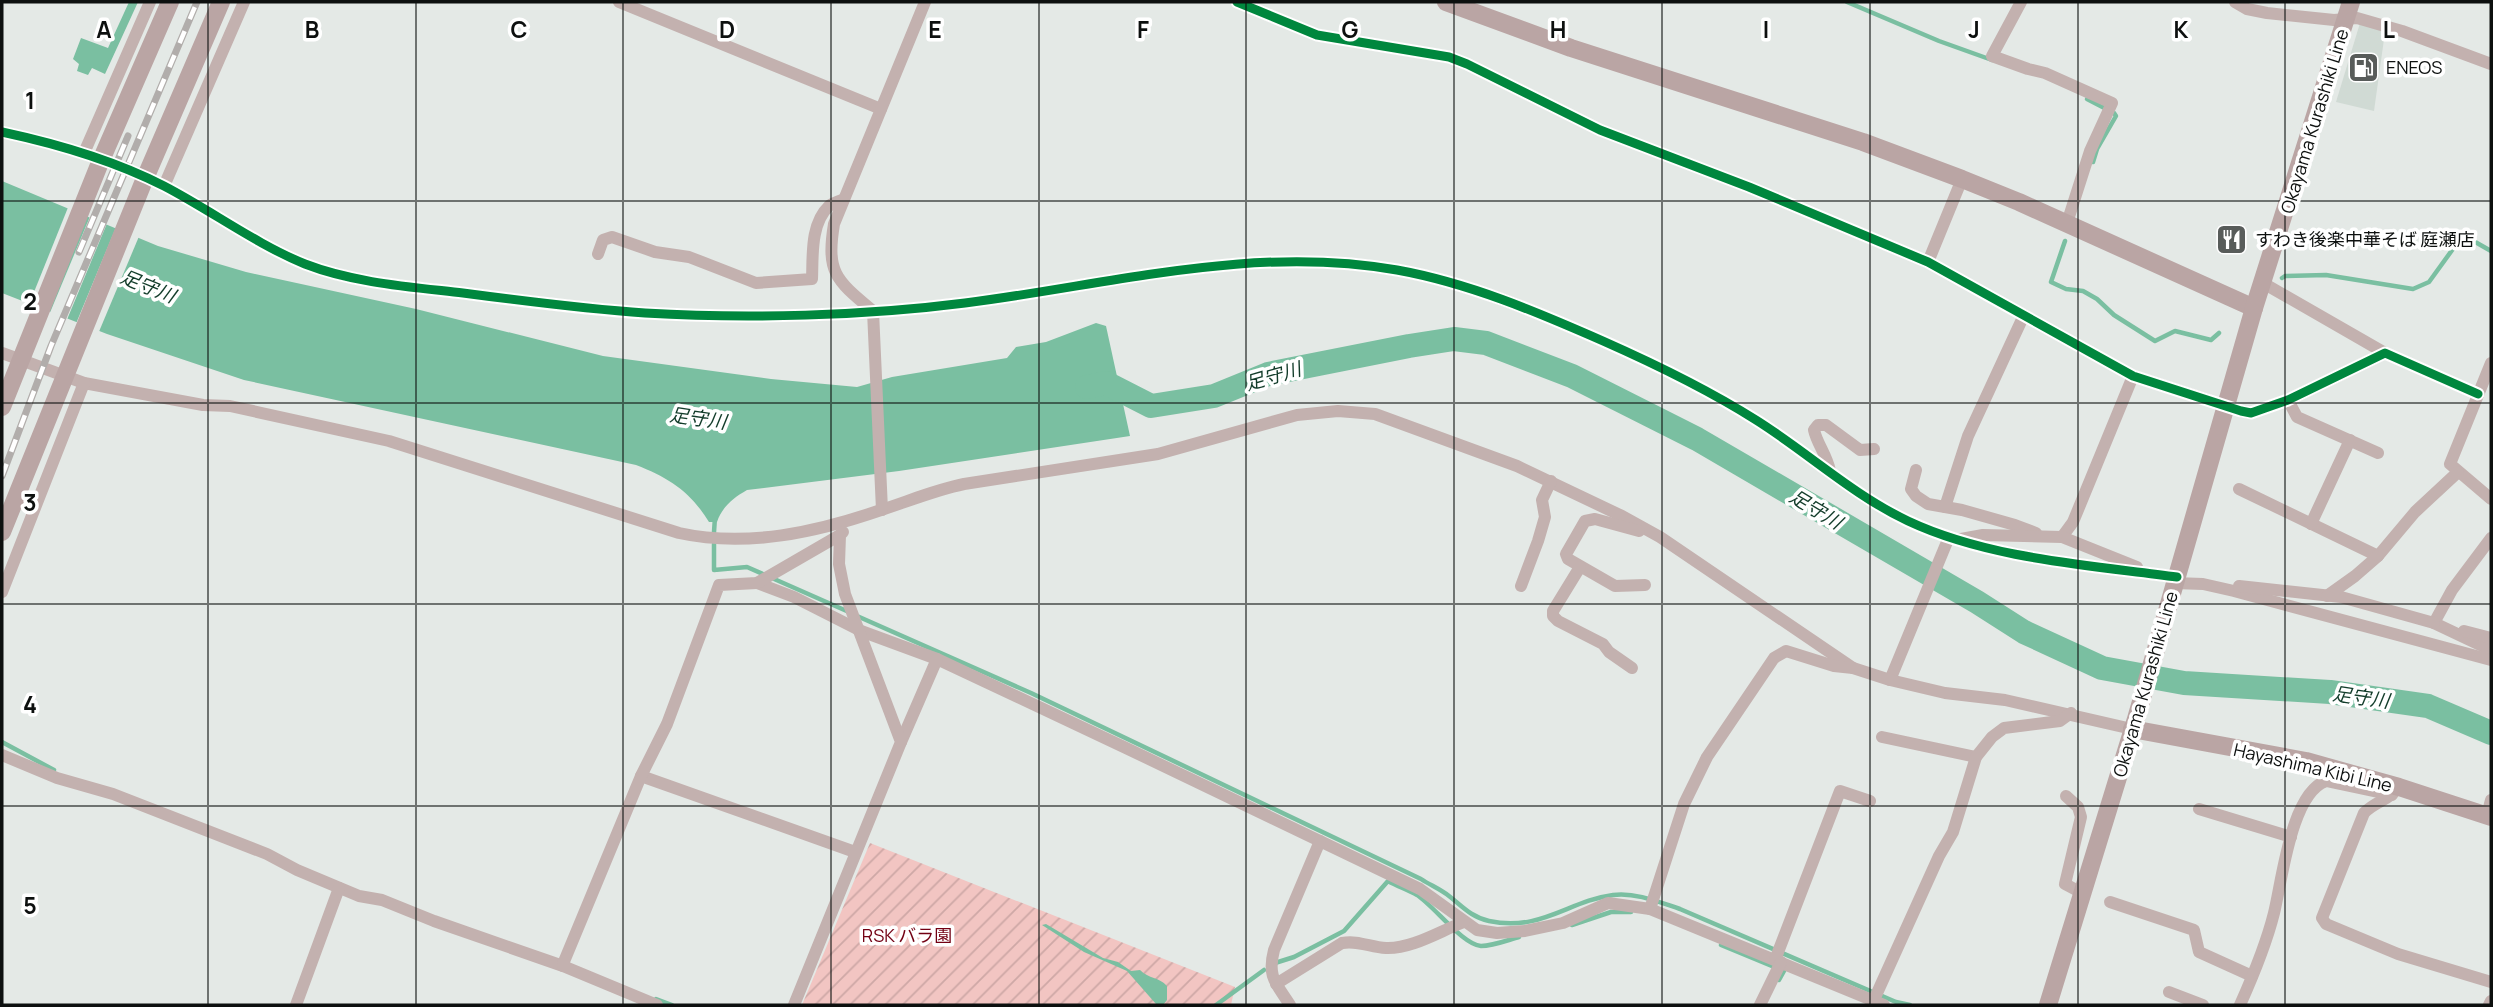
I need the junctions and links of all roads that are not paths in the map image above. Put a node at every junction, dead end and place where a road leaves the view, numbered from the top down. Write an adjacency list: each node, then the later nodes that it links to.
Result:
1 (150, 2): 16 (street)
2 (221, 2): 50 (main road)
3 (244, 2): 18 (street)
4 (619, 2): 14 (street)
5 (925, 2): 14 (street)
6 (1237, 2): 11 (street)
7 (1446, 2): 17 (main road)
8 (2021, 2): 20 (street)
9 (2235, 2): 12 (street)
10 (169, 5): 35 (main road)
11 (1265, 7): 22 (street)
12 (2349, 8): 13 (street); 23 (main road, Okayama Kurashiki Line)
13 (2491, 64)
14 (881, 109): 19 (street)
15 (2, 132): 16 (street)
16 (84, 153): 18 (street)
17 (1962, 179): 20 (main road); 22 (street)
18 (164, 186): 25 (street)
19 (844, 198): 21 (street); 25 (street)
20 (2067, 223): 24 (main road)
21 (597, 254)
22 (1928, 262): 26 (street)
23 (2263, 283): 24 (main road, Okayama Kurashiki Line); 28 (street)
24 (2254, 308): 60 (main road, Okayama Kurashiki Line)
25 (874, 313): 41 (street); 46 (street)
26 (2024, 315): 30 (street); 47 (street)
27 (2, 353): 31 (street)
28 (2385, 353): 32 (street); 34 (street)
29 (2491, 363): 32 (street)
30 (2133, 376): 33 (street); 54 (street)
31 (84, 383): 48 (street); 64 (street)
32 (2479, 394): 42 (street)
33 (2208, 400)
34 (2288, 400): 36 (street); 37 (street)
35 (2, 407)
36 (2241, 411)
37 (2350, 440): 39 (street); 49 (street)
38 (1874, 449): 41 (street)
39 (2378, 453)
40 (1916, 470): 47 (street)
41 (1830, 471): 56 (street)
42 (2458, 472): 45 (street); 57 (street)
43 (1551, 481): 46 (street); 53 (street); 63 (street)
44 (2239, 489): 49 (street)
45 (2491, 499)
46 (882, 506): 48 (street)
47 (1945, 507): 52 (street)
48 (854, 519): 51 (street)
49 (2311, 524): 57 (street)
50 (2, 532)
51 (840, 535): 59 (street); 67 (street)
52 (2043, 536): 54 (street); 56 (street)
53 (1660, 537): 58 (street); 73 (street)
54 (2062, 537): 60 (street)
55 (2491, 538): 66 (street)
56 (1951, 539): 60 (street); 74 (street)
57 (2378, 556): 65 (street)
58 (1580, 567): 62 (street); 72 (street)
59 (764, 579): 67 (street); 81 (street)
60 (2171, 582): 61 (street); 76 (main road, Okayama Kurashiki Line)
61 (2203, 584): 65 (street); 71 (street)
62 (1644, 585)
63 (1521, 586)
64 (2, 592)
65 (2327, 596): 66 (street)
66 (2437, 625): 68 (street); 69 (street)
67 (859, 628): 70 (street); 78 (street)
68 (2491, 638)
69 (2491, 650)
70 (937, 659): 78 (street); 88 (street)
71 (2491, 660)
72 (1632, 668)
73 (1853, 668): 74 (street); 93 (street)
74 (1891, 677): 75 (street)
75 (2071, 713): 76 (street); 80 (street)
76 (2134, 724): 82 (main road, Hayashima Kibi Line); 91 (main road, Okayama Kurashiki Line)
77 (1882, 737): 80 (street)
78 (901, 742): 89 (street)
79 (2, 755): 90 (street)
80 (1976, 757): 101 (street)
81 (640, 776): 89 (street); 96 (street)
82 (2396, 791): 86 (main road, Hayashima Kibi Line); 87 (street); 98 (street)
83 (2066, 796): 91 (street)
84 (1870, 801): 95 (street)
85 (2199, 809): 87 (street)
86 (2490, 810)
87 (2291, 837): 97 (street)
88 (1320, 841): 94 (street); 99 (street)
89 (855, 852): 104 (street)
90 (339, 888): 96 (street); 102 (street)
91 (2082, 893): 107 (main road, Okayama Kurashiki Line)
92 (2110, 902): 97 (street)
93 (1652, 903): 94 (street); 95 (street)
94 (1456, 925): 99 (street)
95 (1778, 960): 101 (street); 106 (street)
96 (564, 963): 103 (street)
97 (2252, 976): 109 (street)
98 (2491, 982)
99 (1276, 984): 105 (street)
100 (2169, 992): 108 (street)
101 (1878, 999)
102 (296, 1005)
103 (657, 1005)
104 (794, 1005)
105 (1290, 1005)
106 (1760, 1005)
107 (2048, 1005)
108 (2203, 1005)
109 (2241, 1005)

